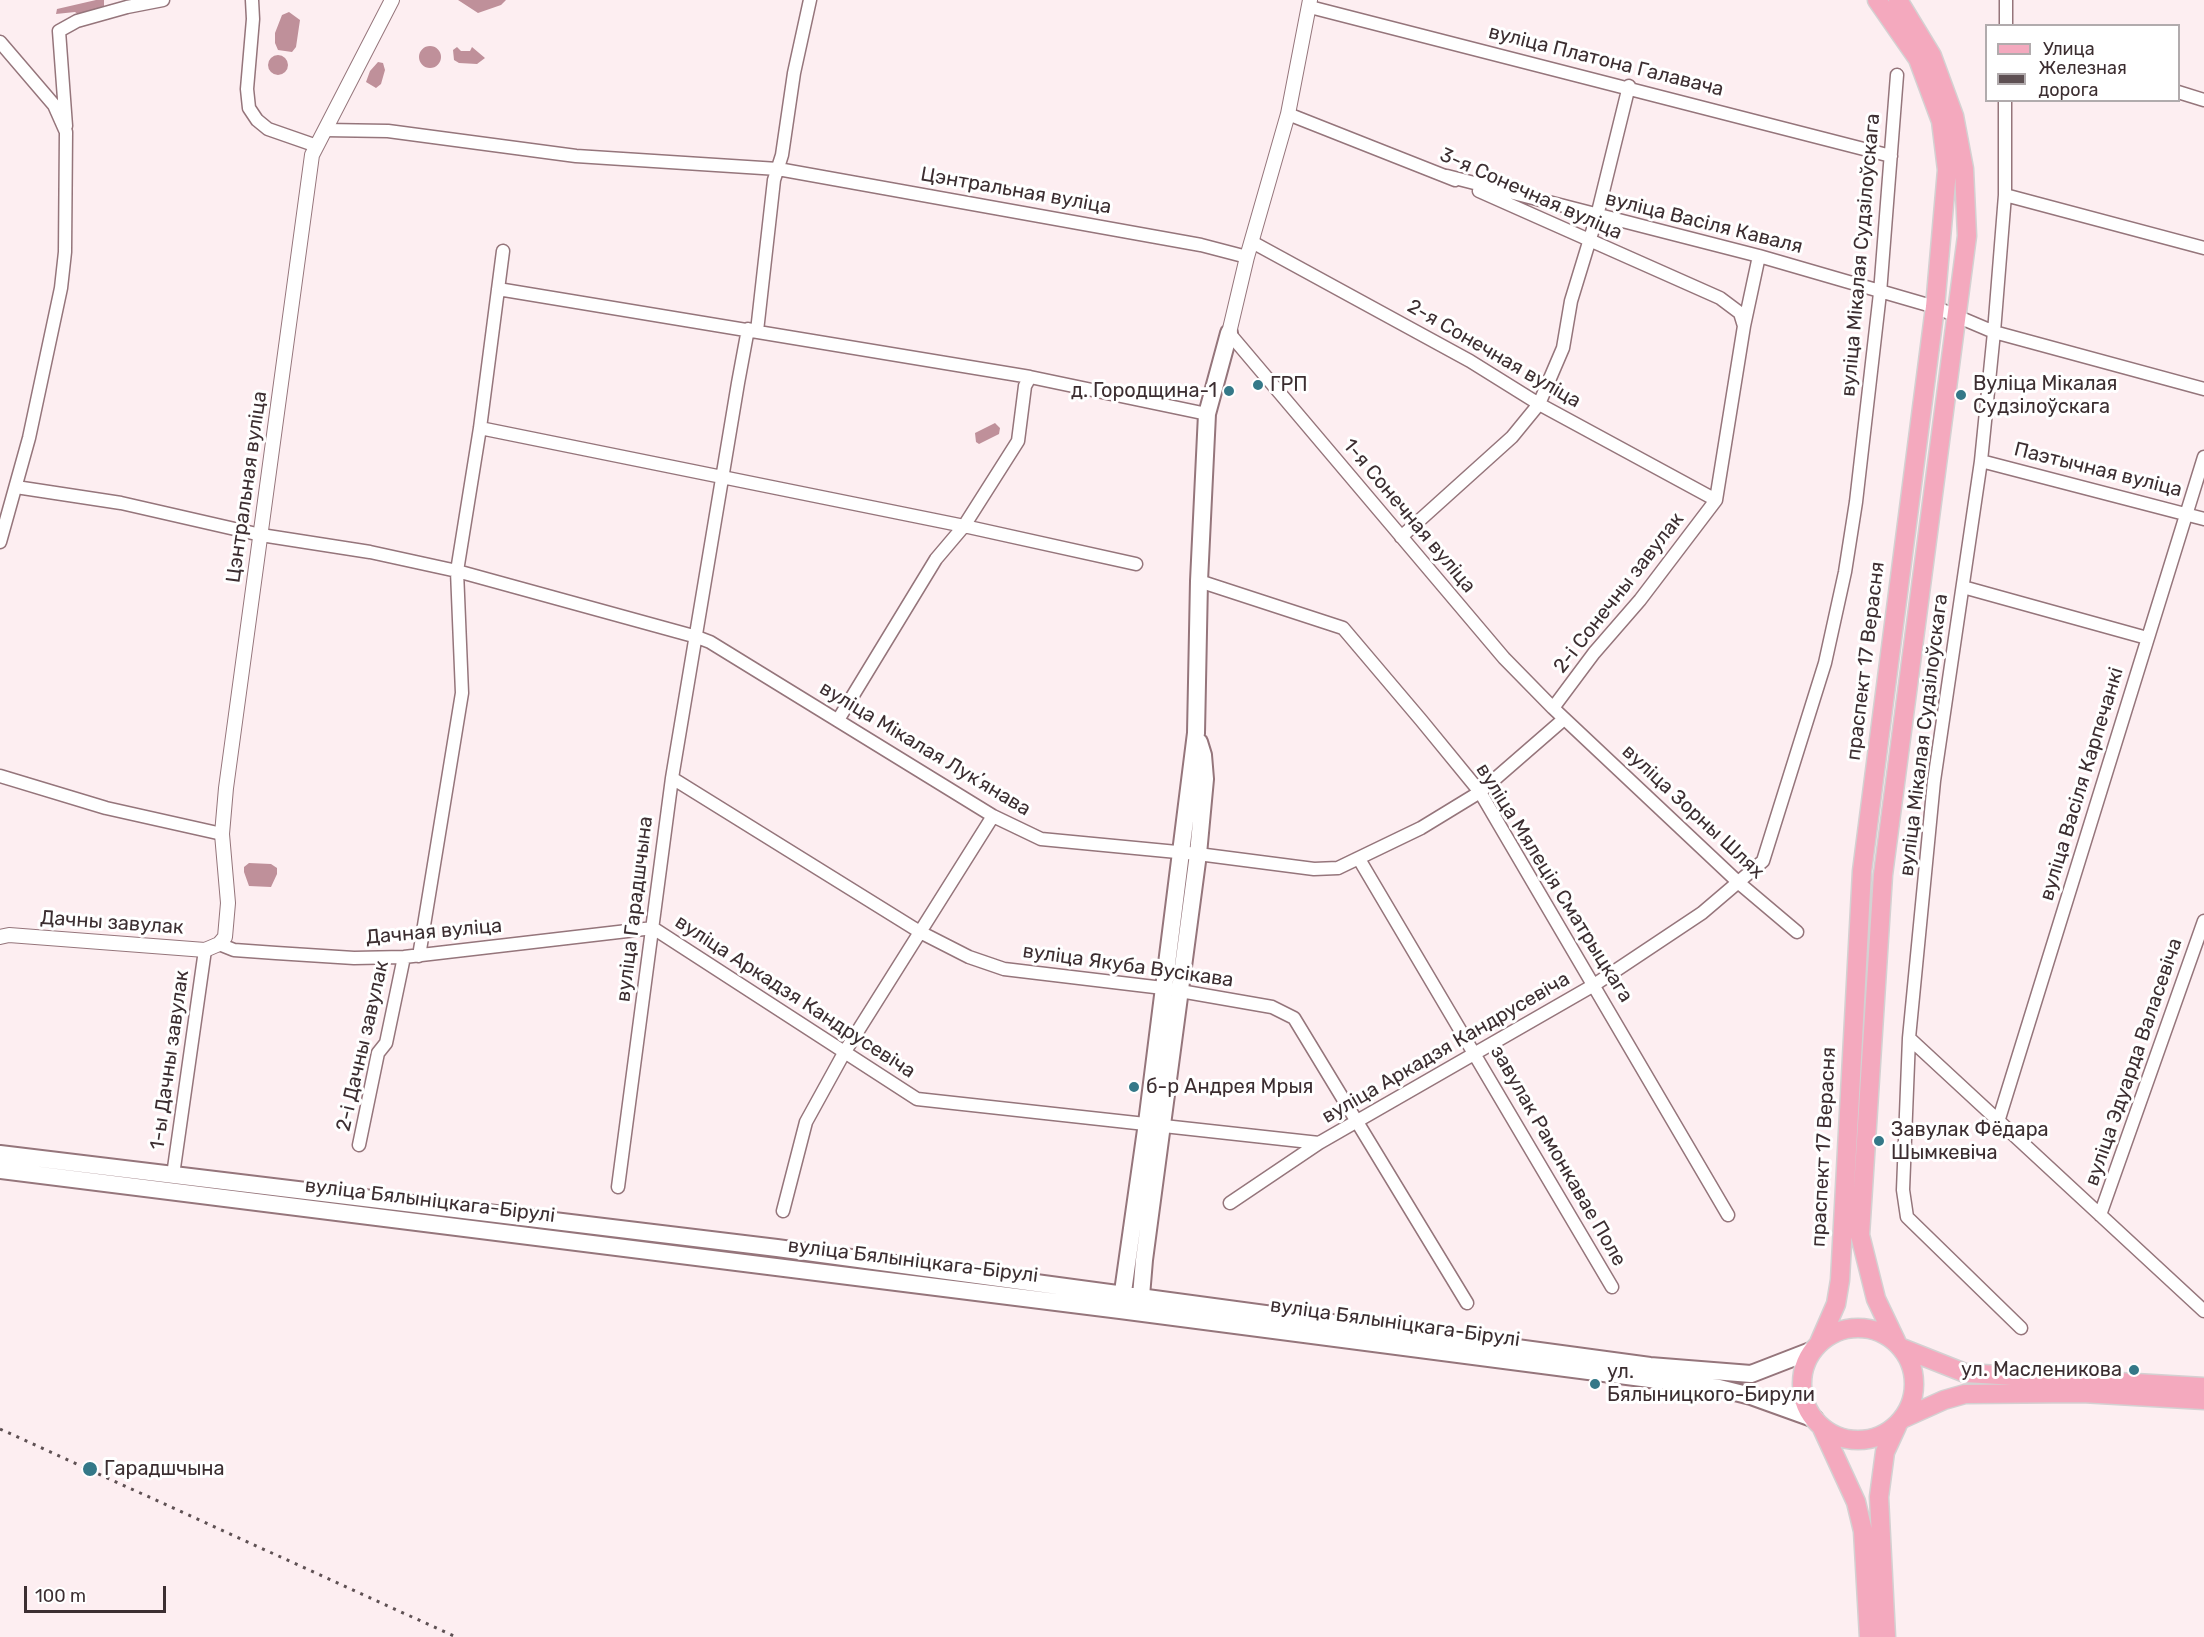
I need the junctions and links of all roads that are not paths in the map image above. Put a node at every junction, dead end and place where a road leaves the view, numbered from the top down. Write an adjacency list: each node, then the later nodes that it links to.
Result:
1 (163, 0): 18 (street)
2 (252, 0): 19 (street)
3 (392, 0): 17 (street)
4 (1877, 0): 33 (main road, праспект 17 Верасня)
5 (1898, 0): 34 (main road, праспект 17 Верасня)
6 (2006, 0): 9 (street)
7 (809, 2): 21 (street)
8 (1310, 3): 12 (street, вуліца Платона Галавача); 16 (street)
9 (2006, 24)
10 (0, 42): 18 (street)
11 (1897, 75): 20 (street, вуліца Мікалая Судзілоўскага)
12 (1629, 86): 20 (street, вуліца Платона Галавача); 24 (street)
13 (2180, 93): 14 (street)
14 (2204, 100)
15 (2005, 102): 23 (street, вуліца Мікалая Судзілоўскага)
16 (1288, 114): 22 (street, 3-я Сонечная вуліца); 25 (street)
17 (325, 130): 19 (street, Цэнтральная вуліца); 21 (street, Цэнтральная вуліца)
18 (66, 132): 47 (street)
19 (314, 145): 52 (street, Цэнтральная вуліца)
20 (1891, 156): 32 (street, вуліца Мікалая Судзілоўскага)
21 (778, 169): 30 (street, Цэнтральная вуліца); 36 (street)
22 (1447, 176): 24 (street, вуліца Васіля Каваля); 26 (street, 3-я Сонечная вуліца)
23 (2005, 195): 27 (street); 38 (street, вуліца Мікалая Судзілоўскага)
24 (1597, 216): 26 (street); 29 (street, вуліца Васіля Каваля)
25 (1252, 242): 30 (street); 41 (street, 2-я Сонечная вуліца)
26 (1589, 242): 35 (street, 3-я Сонечная вуліца); 41 (street)
27 (2204, 248)
28 (502, 251): 31 (street)
29 (1759, 256): 32 (street, вуліца Васіля Каваля); 35 (street)
30 (1247, 257): 37 (street)
31 (498, 289): 36 (street); 43 (street)
32 (1880, 292): 33 (street, вуліца Васіля Каваля); 71 (street, вуліца Мікалая Судзілоўскага)
33 (1935, 307): 34 (street, вуліца Васіля Каваля); 106 (main road, праспект 17 Верасня)
34 (1958, 317): 38 (street, вуліца Васіля Каваля); 105 (main road, праспект 17 Верасня)
35 (1744, 326): 48 (street)
36 (752, 330): 39 (street); 46 (street)
37 (1229, 333): 42 (main road); 53 (street, 1-я Сонечная вуліца)
38 (1994, 333): 40 (street, вуліца Васіля Каваля); 45 (street, вуліца Мікалая Судзілоўскага)
39 (1030, 377): 42 (street); 51 (street)
40 (2204, 389)
41 (1539, 404): 48 (street, 2-я Сонечная вуліца); 53 (street)
42 (1207, 414): 57 (main road)
43 (480, 428): 46 (street); 56 (street)
44 (2204, 457): 49 (street, вуліца Васіля Карпечанкі)
45 (1981, 461): 49 (street, Паэтычная вуліца); 58 (street, вуліца Мікалая Судзілоўскага)
46 (721, 476): 51 (street); 59 (street)
47 (16, 487): 52 (street, вуліца Мікалая Лукʼянава); 54 (street)
48 (1716, 500): 61 (street, 2-і Сонечны завулак)
49 (2188, 513): 50 (street, Паэтычная вуліца); 60 (street, вуліца Васіля Карпечанкі)
50 (2204, 519)
51 (964, 526): 55 (street); 63 (street)
52 (261, 535): 56 (street, вуліца Мікалая Лукʼянава); 68 (street, Цэнтральная вуліца)
53 (1401, 537): 61 (street, 1-я Сонечная вуліца)
54 (0, 542)
55 (1136, 564)
56 (457, 571): 59 (street, вуліца Мікалая Лукʼянава); 79 (street)
57 (1199, 581): 66 (street, вуліца Мялеція Сматрыцкага); 69 (main road)
58 (1963, 587): 60 (street); 83 (street, вуліца Мікалая Судзілоўскага)
59 (697, 637): 63 (street, вуліца Мікалая Лукʼянава); 65 (street, вуліца Гарадшчына)
60 (2147, 638): 87 (street, вуліца Васіля Карпечанкі)
61 (1553, 708): 62 (street, 1-я Сонечная вуліца)
62 (1564, 719): 66 (street, вуліца Мікалая Лукʼянава); 71 (street, вуліца Зорны Шлях)
63 (838, 720): 67 (street, вуліца Мікалая Лукʼянава)
64 (0, 776): 68 (street)
65 (672, 778): 73 (street, вуліца Гарадшчына); 74 (street, вуліца Якуба Вусікава)
66 (1480, 792): 70 (street, вуліца Мікалая Лукʼянава); 81 (street, вуліца Мялеція Сматрыцкага)
67 (993, 816): 69 (street, вуліца Мікалая Лукʼянава); 74 (street)
68 (222, 834): 77 (street, Цэнтральная вуліца)
69 (1190, 853): 70 (street, вуліца Мікалая Лукʼянава); 82 (main road)
70 (1359, 860): 85 (street, завулак Рамонкавае Поле)
71 (1739, 883): 75 (street, вуліца Зорны Шлях); 81 (street, вуліца Аркадзя Кандрусевіча)
72 (2204, 921): 98 (street, вуліца Эдуарда Валасевіча)
73 (653, 928): 79 (street, Дачная вуліца); 84 (street, вуліца Аркадзя Кандрусевіча); 94 (street, вуліца Гарадшчына)
74 (920, 932): 82 (street, вуліца Якуба Вусікава); 84 (street)
75 (1797, 932)
76 (0, 937): 78 (street, Дачны завулак)
77 (219, 944): 78 (street, Дачны завулак); 80 (street, Дачная вуліца)
78 (205, 950): 93 (street, 1-ы Дачны завулак)
79 (419, 956): 80 (street, Дачная вуліца)
80 (404, 957): 90 (street, 2-і Дачны завулак)
81 (1594, 985): 85 (street, вуліца Аркадзя Кандрусевіча); 97 (street, вуліца Мялеція Сматрыцкага)
82 (1171, 989): 86 (street, вуліца Якуба Вусікава); 88 (main road)
83 (1909, 1038): 87 (street); 104 (street, вуліца Мікалая Судзілоўскага)
84 (844, 1053): 88 (street, вуліца Аркадзя Кандрусевіча); 96 (street)
85 (1475, 1053): 86 (street, вуліца Аркадзя Кандрусевіча); 99 (street, завулак Рамонкавае Поле)
86 (1358, 1120): 89 (street, вуліца Аркадзя Кандрусевіча); 101 (street, вуліца Якуба Вусікава)
87 (1998, 1122): 98 (street)
88 (1155, 1124): 89 (street, вуліца Аркадзя Кандрусевіча); 100 (main road); 102 (main road)
89 (1319, 1143): 95 (street)
90 (359, 1145)
91 (0, 1154): 93 (main road, вуліца Бялыніцкага-Бірулі)
92 (0, 1170): 100 (main road, вуліца Бялыніцкага-Бірулі)
93 (173, 1175): 100 (main road, вуліца Бялыніцкага-Бірулі)
94 (618, 1187)
95 (1230, 1203)
96 (783, 1211)
97 (1728, 1215)
98 (2100, 1215): 103 (street)
99 (1612, 1287)
100 (1121, 1302): 102 (main road, вуліца Бялыніцкага-Бірулі)
101 (1467, 1303)
102 (1140, 1305): 106 (main road, вуліца Бялыніцкага-Бірулі); 110 (main road, вуліца Бялыніцкага-Бірулі)
103 (2204, 1311)
104 (2021, 1328)
105 (1899, 1345): 106 (main road); 107 (main road); 109 (main road)
106 (1816, 1346): 110 (main road)
107 (2204, 1387)
108 (2204, 1400): 109 (main road)
109 (1901, 1421): 110 (main road); 112 (main road)
110 (1818, 1423): 111 (main road)
111 (1869, 1637)
112 (1886, 1637)

